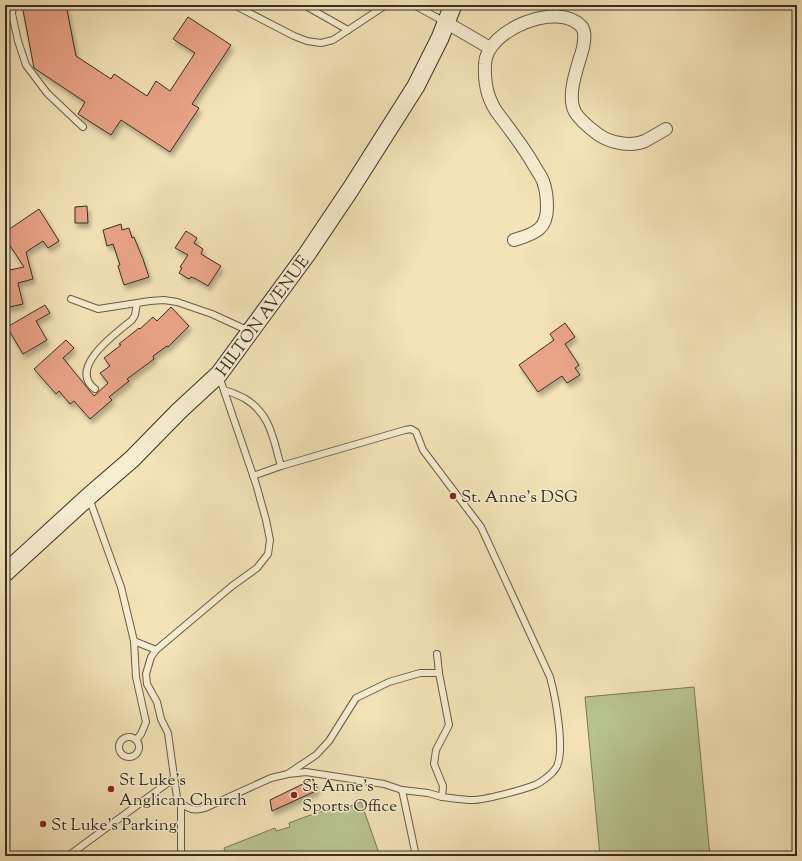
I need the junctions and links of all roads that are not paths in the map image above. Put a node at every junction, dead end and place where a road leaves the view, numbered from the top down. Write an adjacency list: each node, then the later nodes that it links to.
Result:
1 (13, 5): 11 (lane)
2 (234, 5): 9 (lane)
3 (304, 5): 9 (lane)
4 (386, 5): 9 (lane)
5 (414, 5): 8 (lane)
6 (453, 5): 8 (street, HILTON AVENUE)
7 (568, 10): 10 (street); 12 (street)
8 (446, 23): 10 (street); 16 (street, HILTON AVENUE)
9 (348, 30)
10 (490, 48): 13 (street)
11 (83, 127)
12 (666, 129)
13 (514, 240)
14 (71, 299): 15 (lane)
15 (137, 303): 16 (lane); 18 (lane)
16 (250, 332): 17 (street, HILTON AVENUE)
17 (221, 382): 19 (lane); 20 (lane); 21 (street, HILTON AVENUE)
18 (95, 390)
19 (281, 466): 20 (lane); 31 (lane)
20 (253, 476): 24 (lane)
21 (88, 496): 22 (street, HILTON AVENUE); 23 (lane)
22 (5, 573)
23 (134, 641): 24 (lane); 27 (lane)
24 (156, 650): 29 (lane)
25 (437, 654): 26 (lane)
26 (439, 673): 28 (lane); 31 (lane)
27 (136, 740)
28 (288, 774): 30 (lane); 32 (lane)
29 (173, 779): 32 (lane); 33 (lane)
30 (402, 790): 31 (lane); 35 (lane)
31 (442, 797)
32 (181, 803): 34 (lane)
33 (68, 856)
34 (181, 856)
35 (416, 856)

